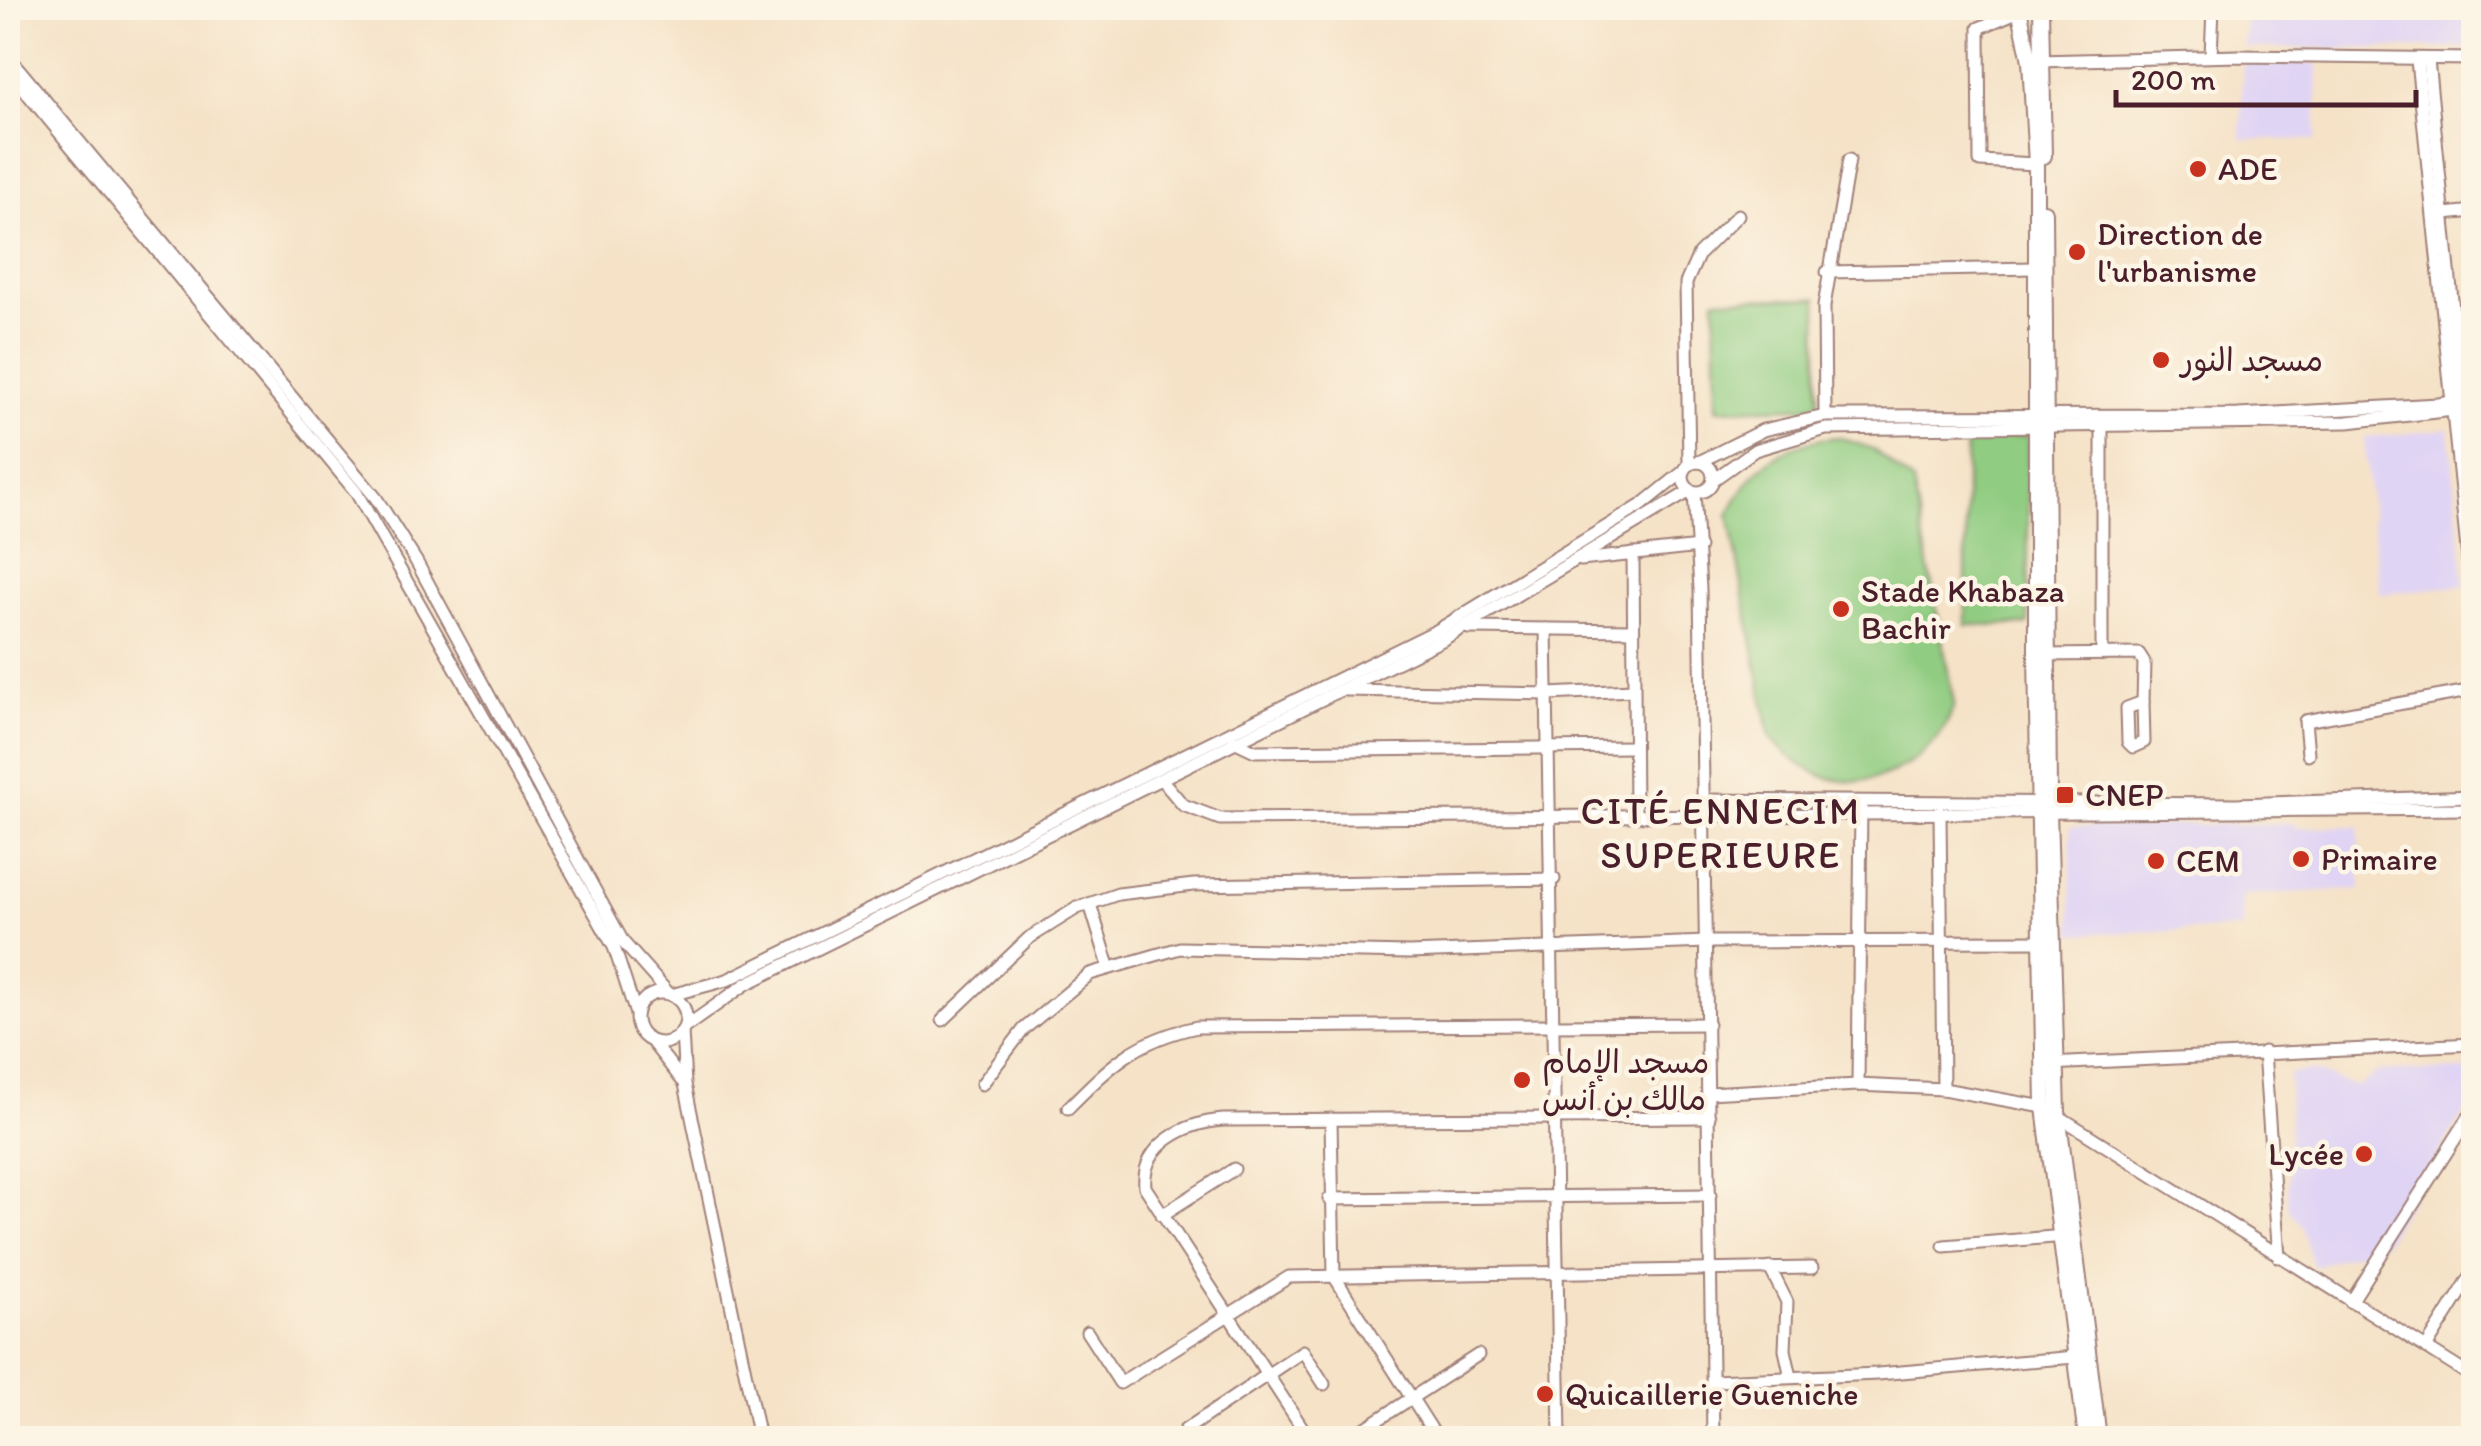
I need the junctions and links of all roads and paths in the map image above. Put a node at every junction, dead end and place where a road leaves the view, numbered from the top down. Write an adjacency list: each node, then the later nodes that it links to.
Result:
1 (2041, 8): 8 (street)
2 (2214, 8): 5 (street)
3 (2019, 9): 8 (street); 11 (street)
4 (8, 56): 28 (street)
5 (2211, 56): 7 (street); 8 (street)
6 (2474, 59): 7 (street)
7 (2423, 60): 14 (street)
8 (2037, 61): 11 (street); 21 (street)
9 (8, 70): 30 (street)
10 (1849, 160): 16 (street)
11 (2036, 164): 15 (street)
12 (2474, 212): 14 (street)
13 (1738, 215): 22 (street)
14 (2437, 215): 18 (street)
15 (2034, 268): 16 (street); 21 (street)
16 (1827, 272): 19 (street)
17 (2474, 392): 18 (street)
18 (2456, 406): 20 (street); 25 (street)
19 (1825, 416): 21 (street); 22 (street)
20 (2102, 421): 21 (street); 40 (street)
21 (2040, 422): 23 (street); 41 (street)
22 (1690, 466): 23 (street); 24 (street); 47 (street)
23 (1710, 485): 24 (street); 27 (street)
24 (1692, 492): 27 (street); 33 (street)
25 (2468, 495): 26 (street); 35 (street)
26 (2474, 520)
27 (1699, 521): 29 (street)
28 (405, 542): 30 (street); 32 (street)
29 (1699, 546): 31 (street); 53 (street)
30 (392, 552): 34 (street)
31 (1633, 554): 33 (street); 39 (street)
32 (416, 561): 34 (street); 68 (street)
33 (1577, 561): 37 (street)
34 (400, 569): 69 (street)
35 (2472, 594): 36 (street)
36 (2474, 618)
37 (1466, 628): 38 (street); 42 (street)
38 (1546, 629): 39 (street); 45 (street)
39 (1633, 630): 43 (street)
40 (2102, 654): 41 (street); 46 (street)
41 (2041, 655): 55 (street)
42 (1342, 690): 45 (street); 47 (street)
43 (1633, 690): 45 (street); 48 (street)
44 (2474, 690): 50 (street)
45 (1548, 694): 49 (street)
46 (2144, 702)
47 (1232, 738): 49 (street); 51 (street); 68 (street)
48 (1633, 747): 49 (street); 58 (street)
49 (1549, 749): 59 (street)
50 (2308, 754)
51 (1162, 780): 59 (street); 73 (street)
52 (2474, 796): 55 (street)
53 (1702, 806): 54 (street); 58 (street); 64 (street)
54 (1861, 806): 55 (street); 57 (street); 62 (street)
55 (2044, 808): 56 (street); 57 (street); 63 (street)
56 (2474, 809)
57 (1940, 812): 65 (street)
58 (1635, 814): 59 (street)
59 (1552, 815): 60 (street)
60 (1554, 879): 61 (street); 66 (street)
61 (1090, 904): 67 (street); 70 (street)
62 (1858, 940): 64 (street); 65 (street); 80 (street)
63 (2047, 941): 65 (street); 77 (street)
64 (1706, 942): 66 (street); 72 (street)
65 (1944, 942): 81 (street)
66 (1553, 946): 67 (street); 71 (street)
67 (1109, 966): 79 (street)
68 (670, 994): 69 (street); 73 (street)
69 (636, 1014): 74 (street)
70 (943, 1020)
71 (1552, 1024): 72 (street); 83 (street); 86 (street)
72 (1708, 1024): 82 (street)
73 (683, 1030): 74 (street); 78 (street)
74 (653, 1042): 78 (street)
75 (2474, 1044): 76 (street)
76 (2264, 1052): 77 (street); 96 (street)
77 (2050, 1064): 84 (street)
78 (684, 1084): 116 (street)
79 (982, 1084)
80 (1858, 1085): 81 (street); 82 (street)
81 (1943, 1089): 84 (street)
82 (1708, 1093): 87 (street)
83 (1068, 1108)
84 (2051, 1109): 94 (street); 96 (street)
85 (2474, 1109): 103 (street)
86 (1556, 1116): 87 (street); 88 (street); 92 (street)
87 (1709, 1116): 90 (street)
88 (1330, 1118): 91 (street); 93 (street)
89 (1234, 1169): 93 (street)
90 (1710, 1196): 92 (street); 97 (street)
91 (1329, 1199): 92 (street); 102 (street)
92 (1557, 1199): 101 (street)
93 (1162, 1215): 104 (street)
94 (2067, 1236): 95 (street); 108 (street)
95 (1944, 1246)
96 (2279, 1257): 103 (street)
97 (1711, 1267): 98 (street); 101 (street); 112 (street)
98 (1770, 1268): 99 (street); 110 (street)
99 (1812, 1268)
100 (2474, 1270): 106 (street)
101 (1558, 1275): 102 (street); 120 (street)
102 (1334, 1276): 104 (street); 114 (street)
103 (2351, 1302): 106 (street)
104 (1228, 1316): 105 (street); 109 (street)
105 (1087, 1332)
106 (2426, 1348): 111 (street)
107 (1478, 1355): 114 (street)
108 (2081, 1358): 110 (street); 122 (street); 123 (street)
109 (1266, 1374): 113 (street); 115 (street); 117 (street)
110 (1791, 1378): 112 (street)
111 (2474, 1378)
112 (1712, 1380): 121 (street)
113 (1324, 1384)
114 (1411, 1399): 118 (street); 119 (street)
115 (1185, 1430)
116 (759, 1438)
117 (1308, 1438)
118 (1350, 1438)
119 (1437, 1438)
120 (1560, 1438)
121 (1714, 1438)
122 (2086, 1438)
123 (2099, 1438)

